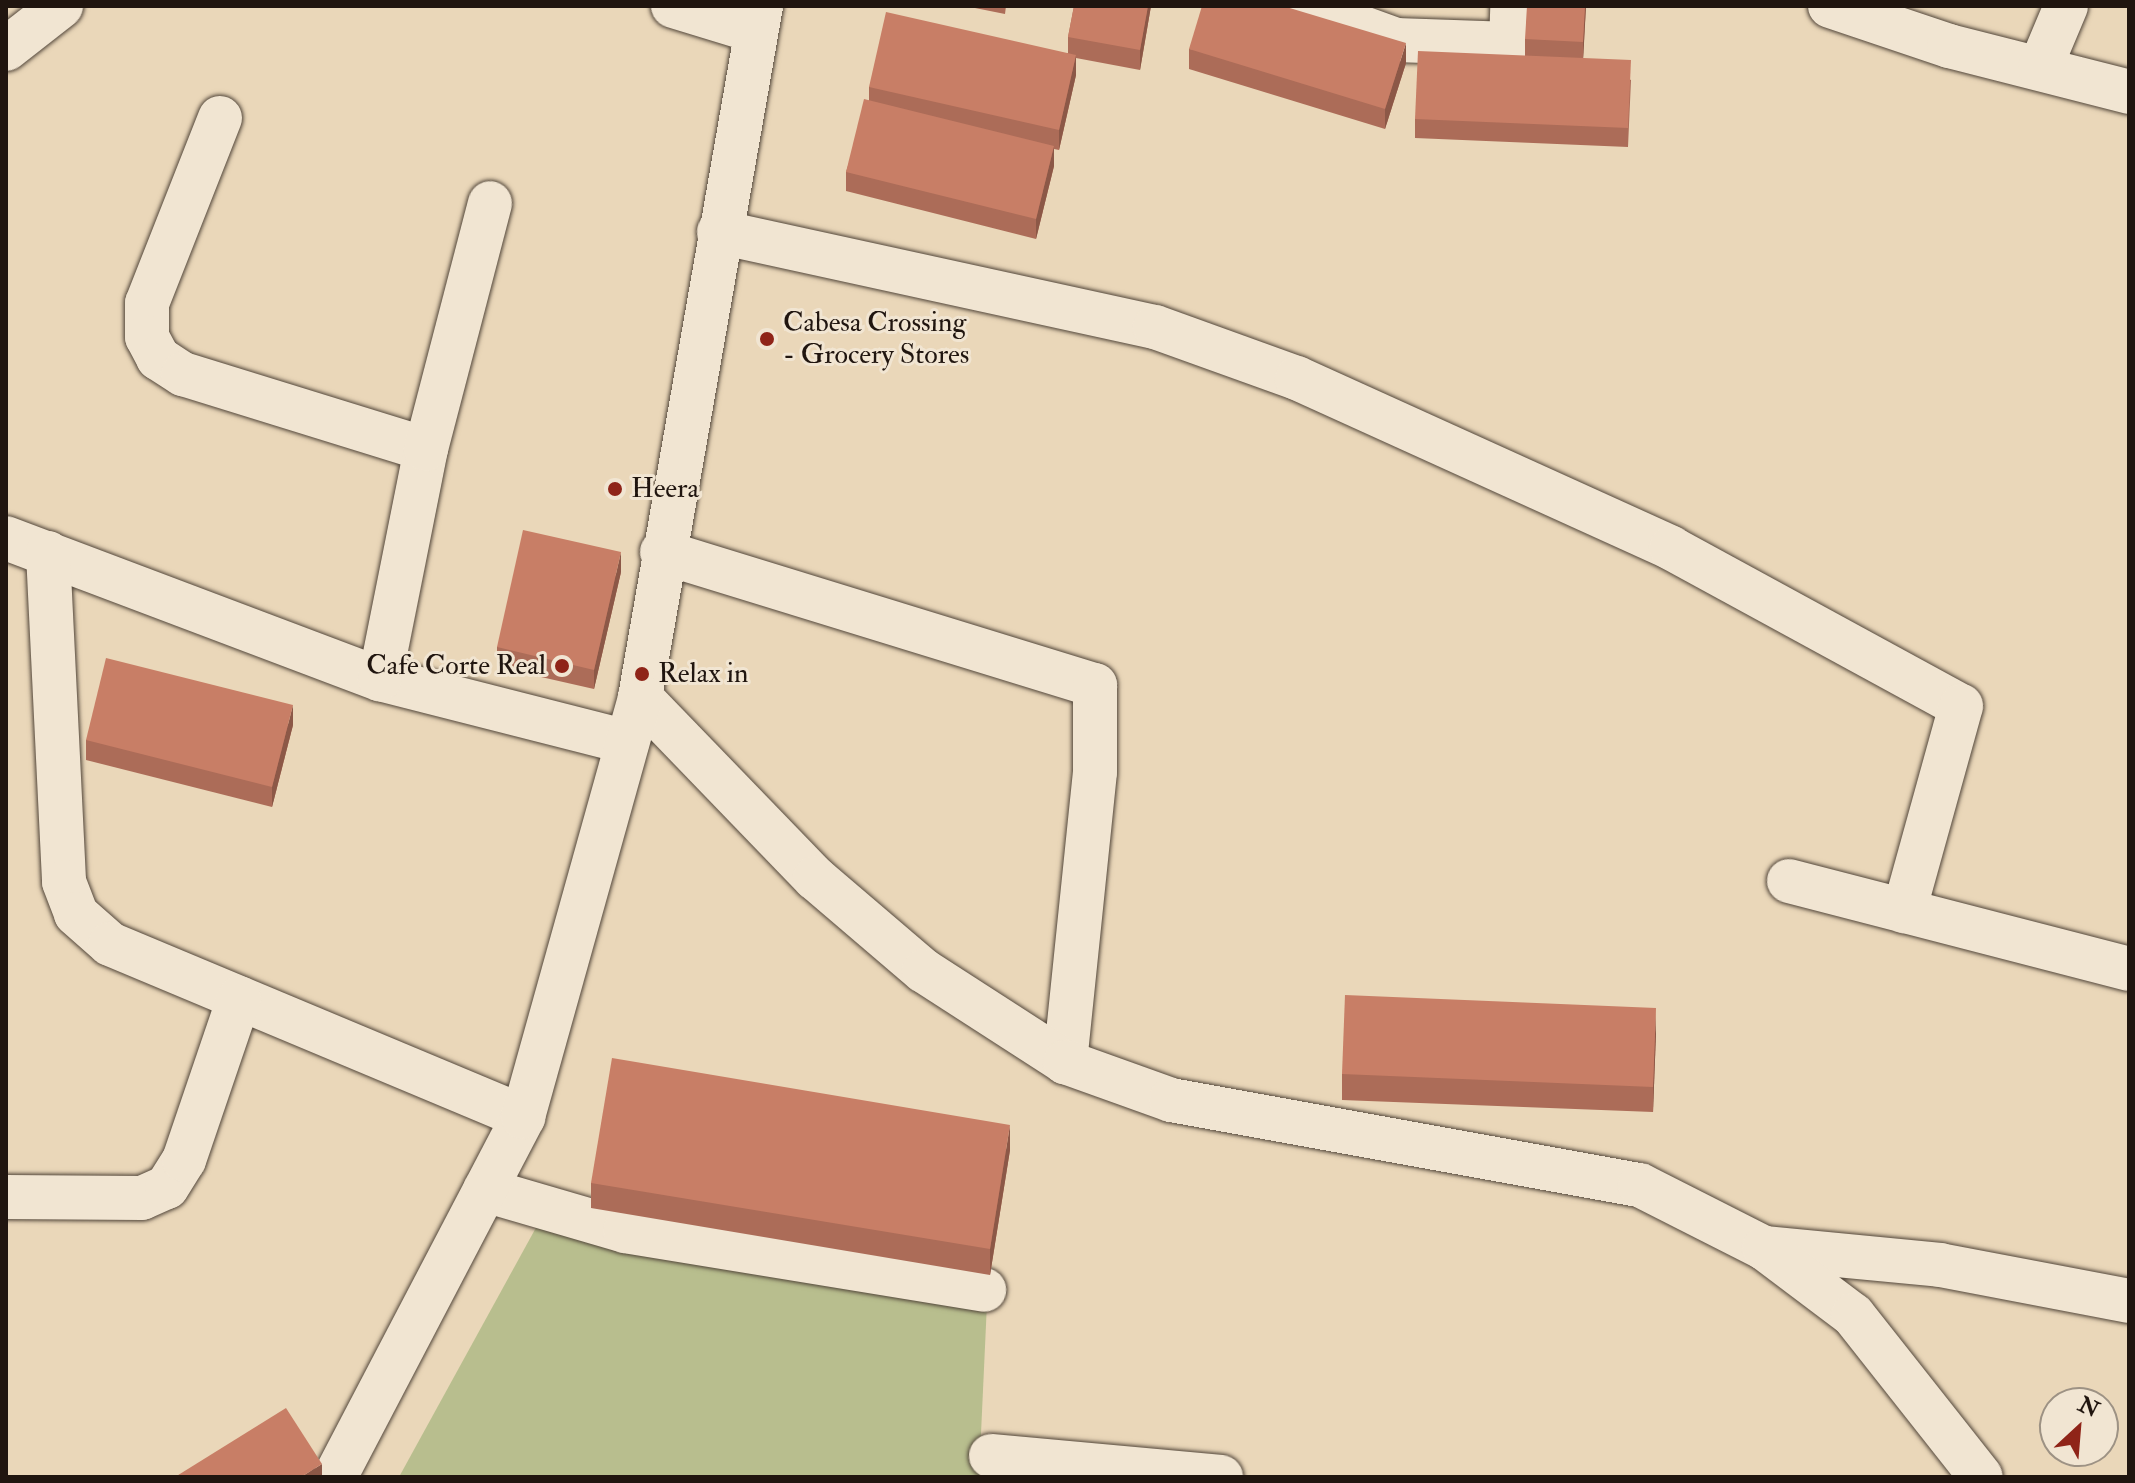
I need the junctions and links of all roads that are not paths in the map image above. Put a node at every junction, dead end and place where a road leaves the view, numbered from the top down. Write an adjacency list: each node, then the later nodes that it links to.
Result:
1 (61, 6): 8 (street)
2 (673, 6): 7 (street)
3 (1302, 6): 4 (street)
4 (1512, 6)
5 (1830, 6): 9 (street)
6 (2066, 6): 9 (street)
7 (758, 18): 13 (street)
8 (6, 49)
9 (2040, 68): 10 (street)
10 (2129, 92)
11 (220, 118): 14 (street)
12 (490, 203): 14 (street)
13 (719, 232): 16 (street); 22 (street)
14 (426, 449): 18 (street)
15 (6, 538): 17 (street)
16 (662, 552): 19 (street); 25 (street)
17 (48, 553): 18 (street); 24 (street)
18 (380, 679): 20 (street)
19 (640, 697): 20 (street); 25 (street)
20 (627, 742): 26 (street)
21 (1789, 881): 22 (street)
22 (1904, 911): 23 (street)
23 (2129, 969)
24 (239, 998): 26 (street); 28 (street)
25 (1065, 1062): 29 (street)
26 (523, 1117): 27 (street)
27 (485, 1190): 30 (street); 33 (street)
28 (6, 1197)
29 (1764, 1248): 31 (street); 35 (street)
30 (984, 1290)
31 (2129, 1301)
32 (991, 1456): 34 (street)
33 (335, 1477)
34 (1221, 1477)
35 (1981, 1477)

